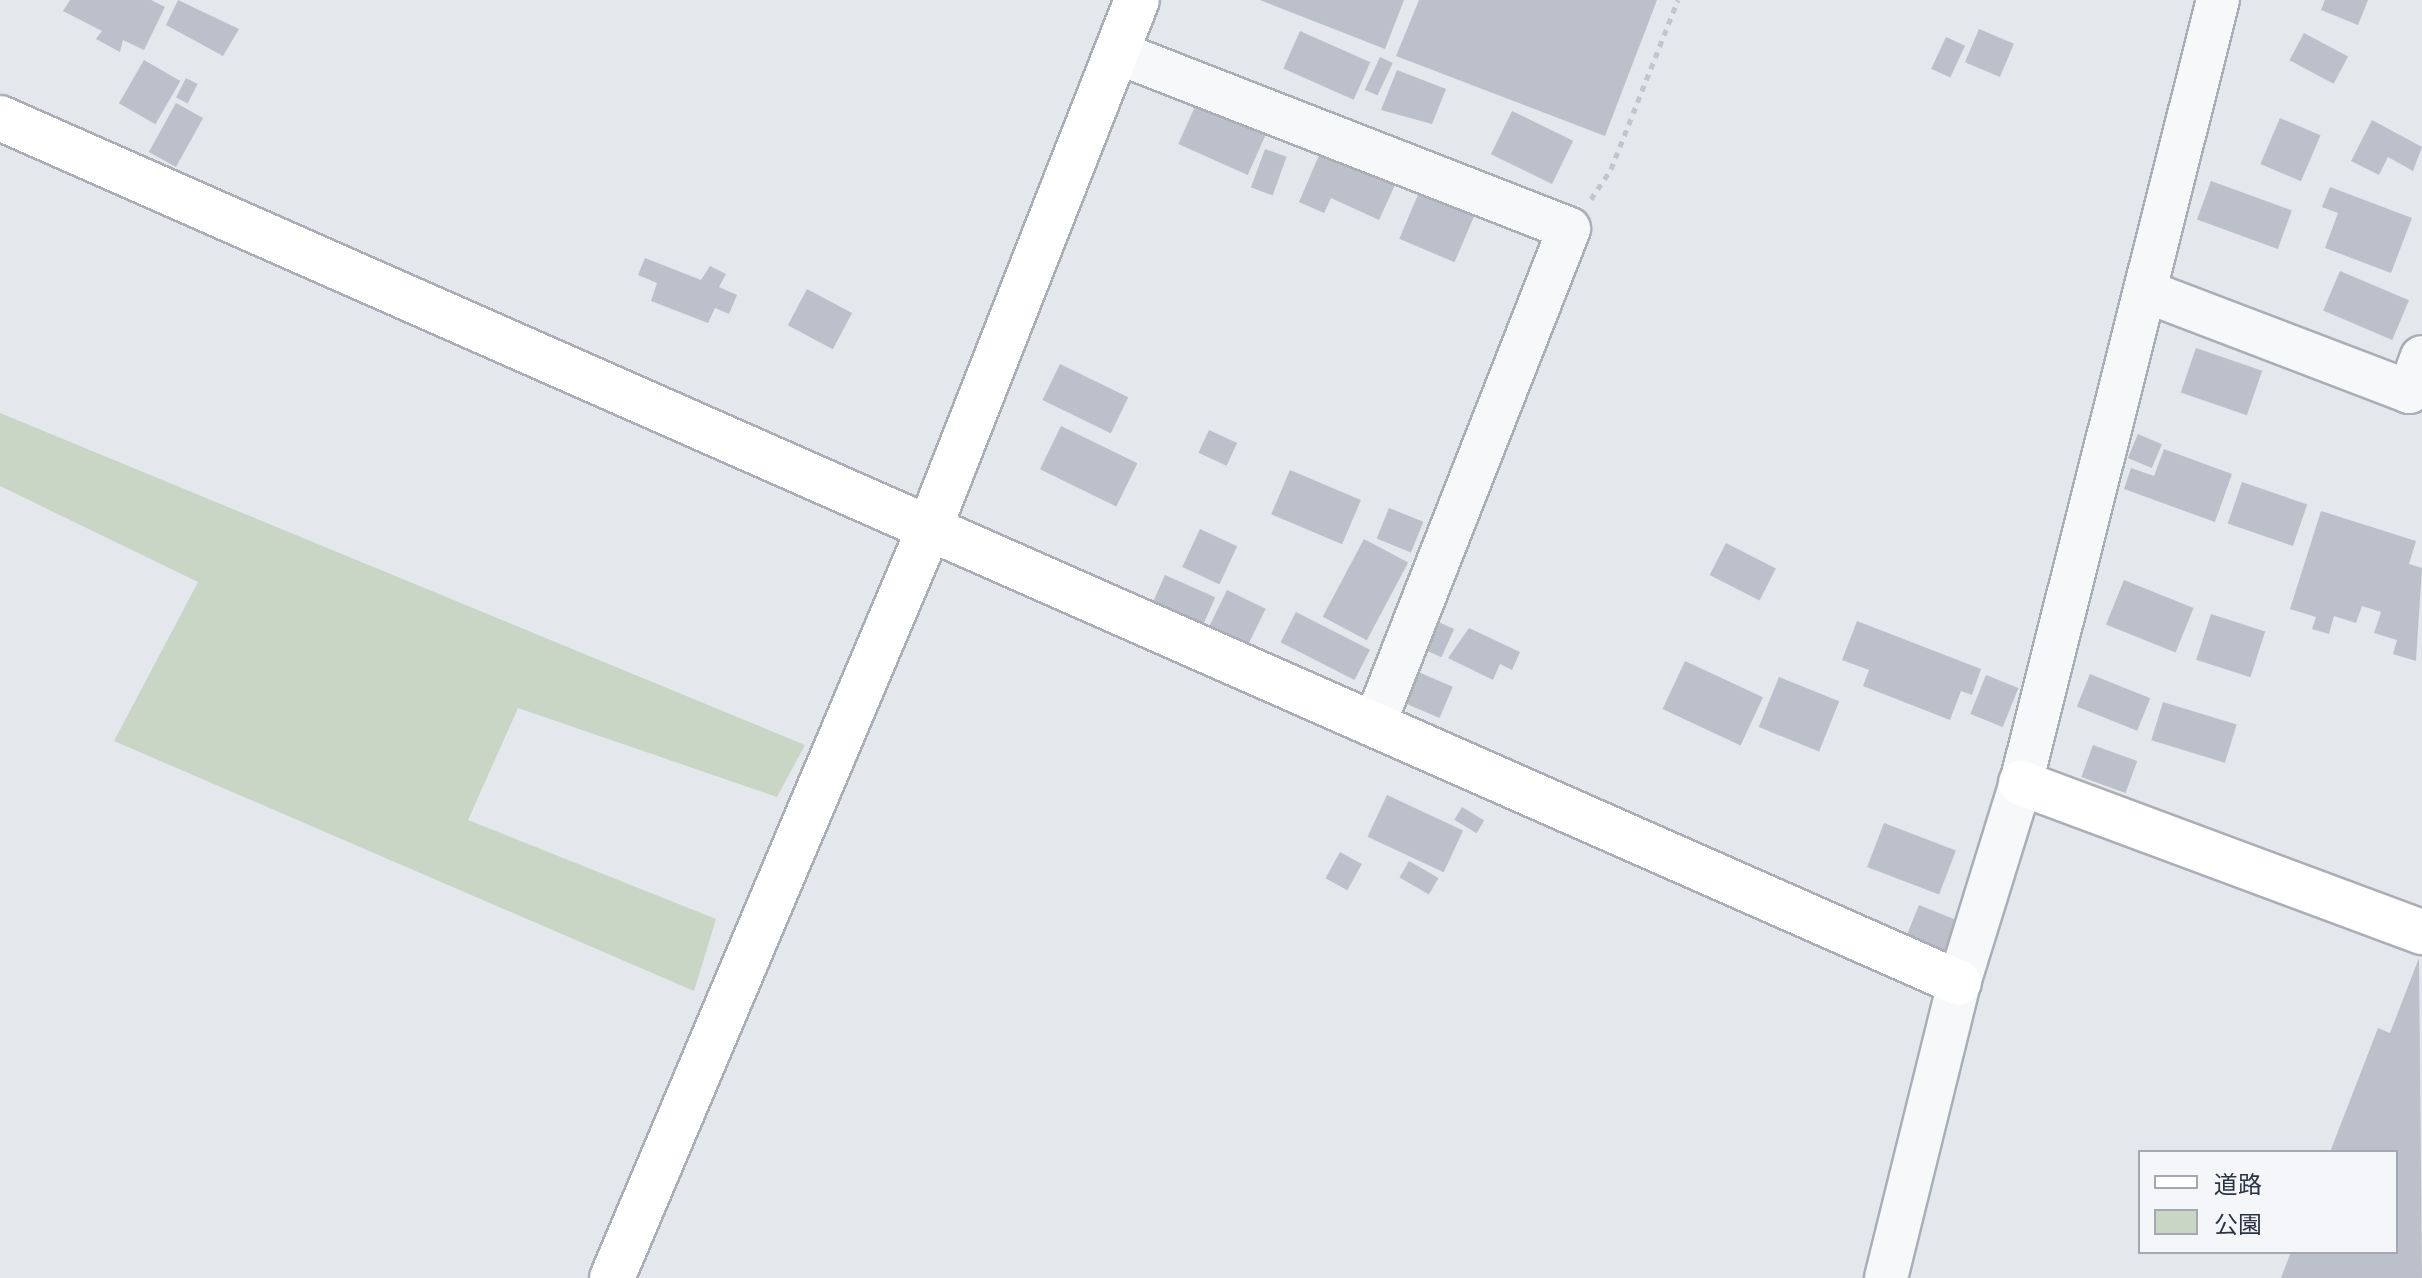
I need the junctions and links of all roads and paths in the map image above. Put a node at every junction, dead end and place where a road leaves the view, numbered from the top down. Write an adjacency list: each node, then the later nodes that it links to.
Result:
1 (1137, 0): 4 (street)
2 (1678, 0): 6 (path)
3 (2218, 0): 7 (street)
4 (1116, 52): 6 (street); 9 (street)
5 (0, 118): 9 (street)
6 (1569, 229): 10 (street)
7 (2145, 291): 8 (street); 11 (street)
8 (2422, 357)
9 (929, 529): 10 (street); 14 (street)
10 (1374, 725): 13 (street)
11 (2021, 783): 12 (street); 13 (street)
12 (2422, 932)
13 (1959, 983): 15 (street)
14 (612, 1278)
15 (1886, 1278)

